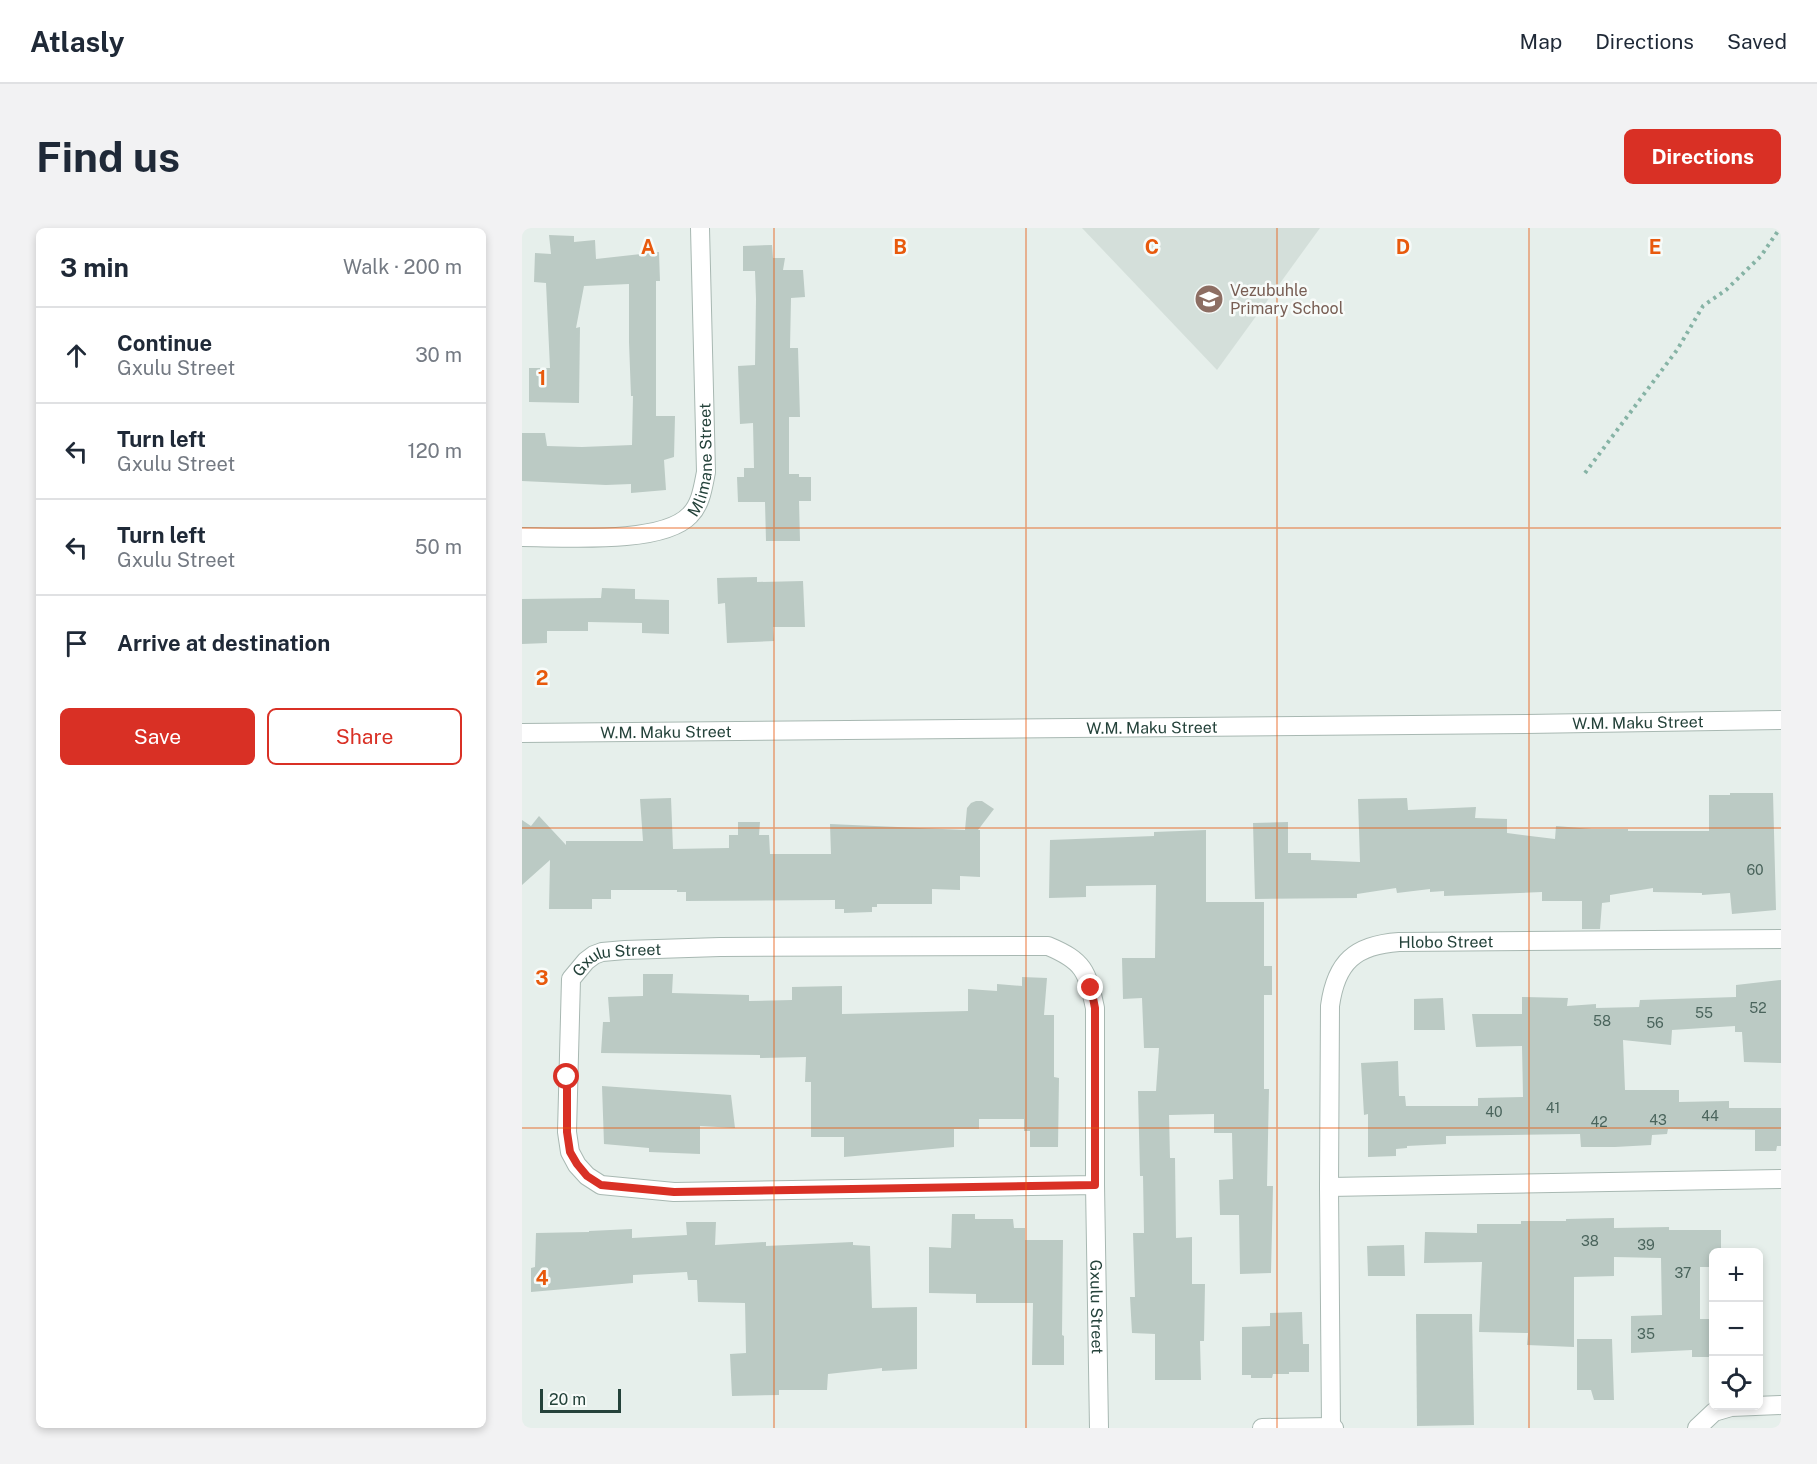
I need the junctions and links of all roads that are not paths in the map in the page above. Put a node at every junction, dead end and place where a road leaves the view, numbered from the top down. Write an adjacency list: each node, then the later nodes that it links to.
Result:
1 (700, 228): 2 (street, Mlimane Street)
2 (522, 537)
3 (1781, 720): 4 (street, W.M. Maku Street)
4 (522, 733)
5 (1781, 939): 8 (street, Hlobo Street)
6 (1781, 1179): 8 (street)
7 (1095, 1185): 7 (street, Gxulu Street); 11 (street, Gxulu Street)
8 (1329, 1187): 10 (street, Hlobo Street)
9 (1781, 1405): 13 (street)
10 (1333, 1427): 12 (street)
11 (1099, 1428)
12 (1262, 1428)
13 (1697, 1428)

